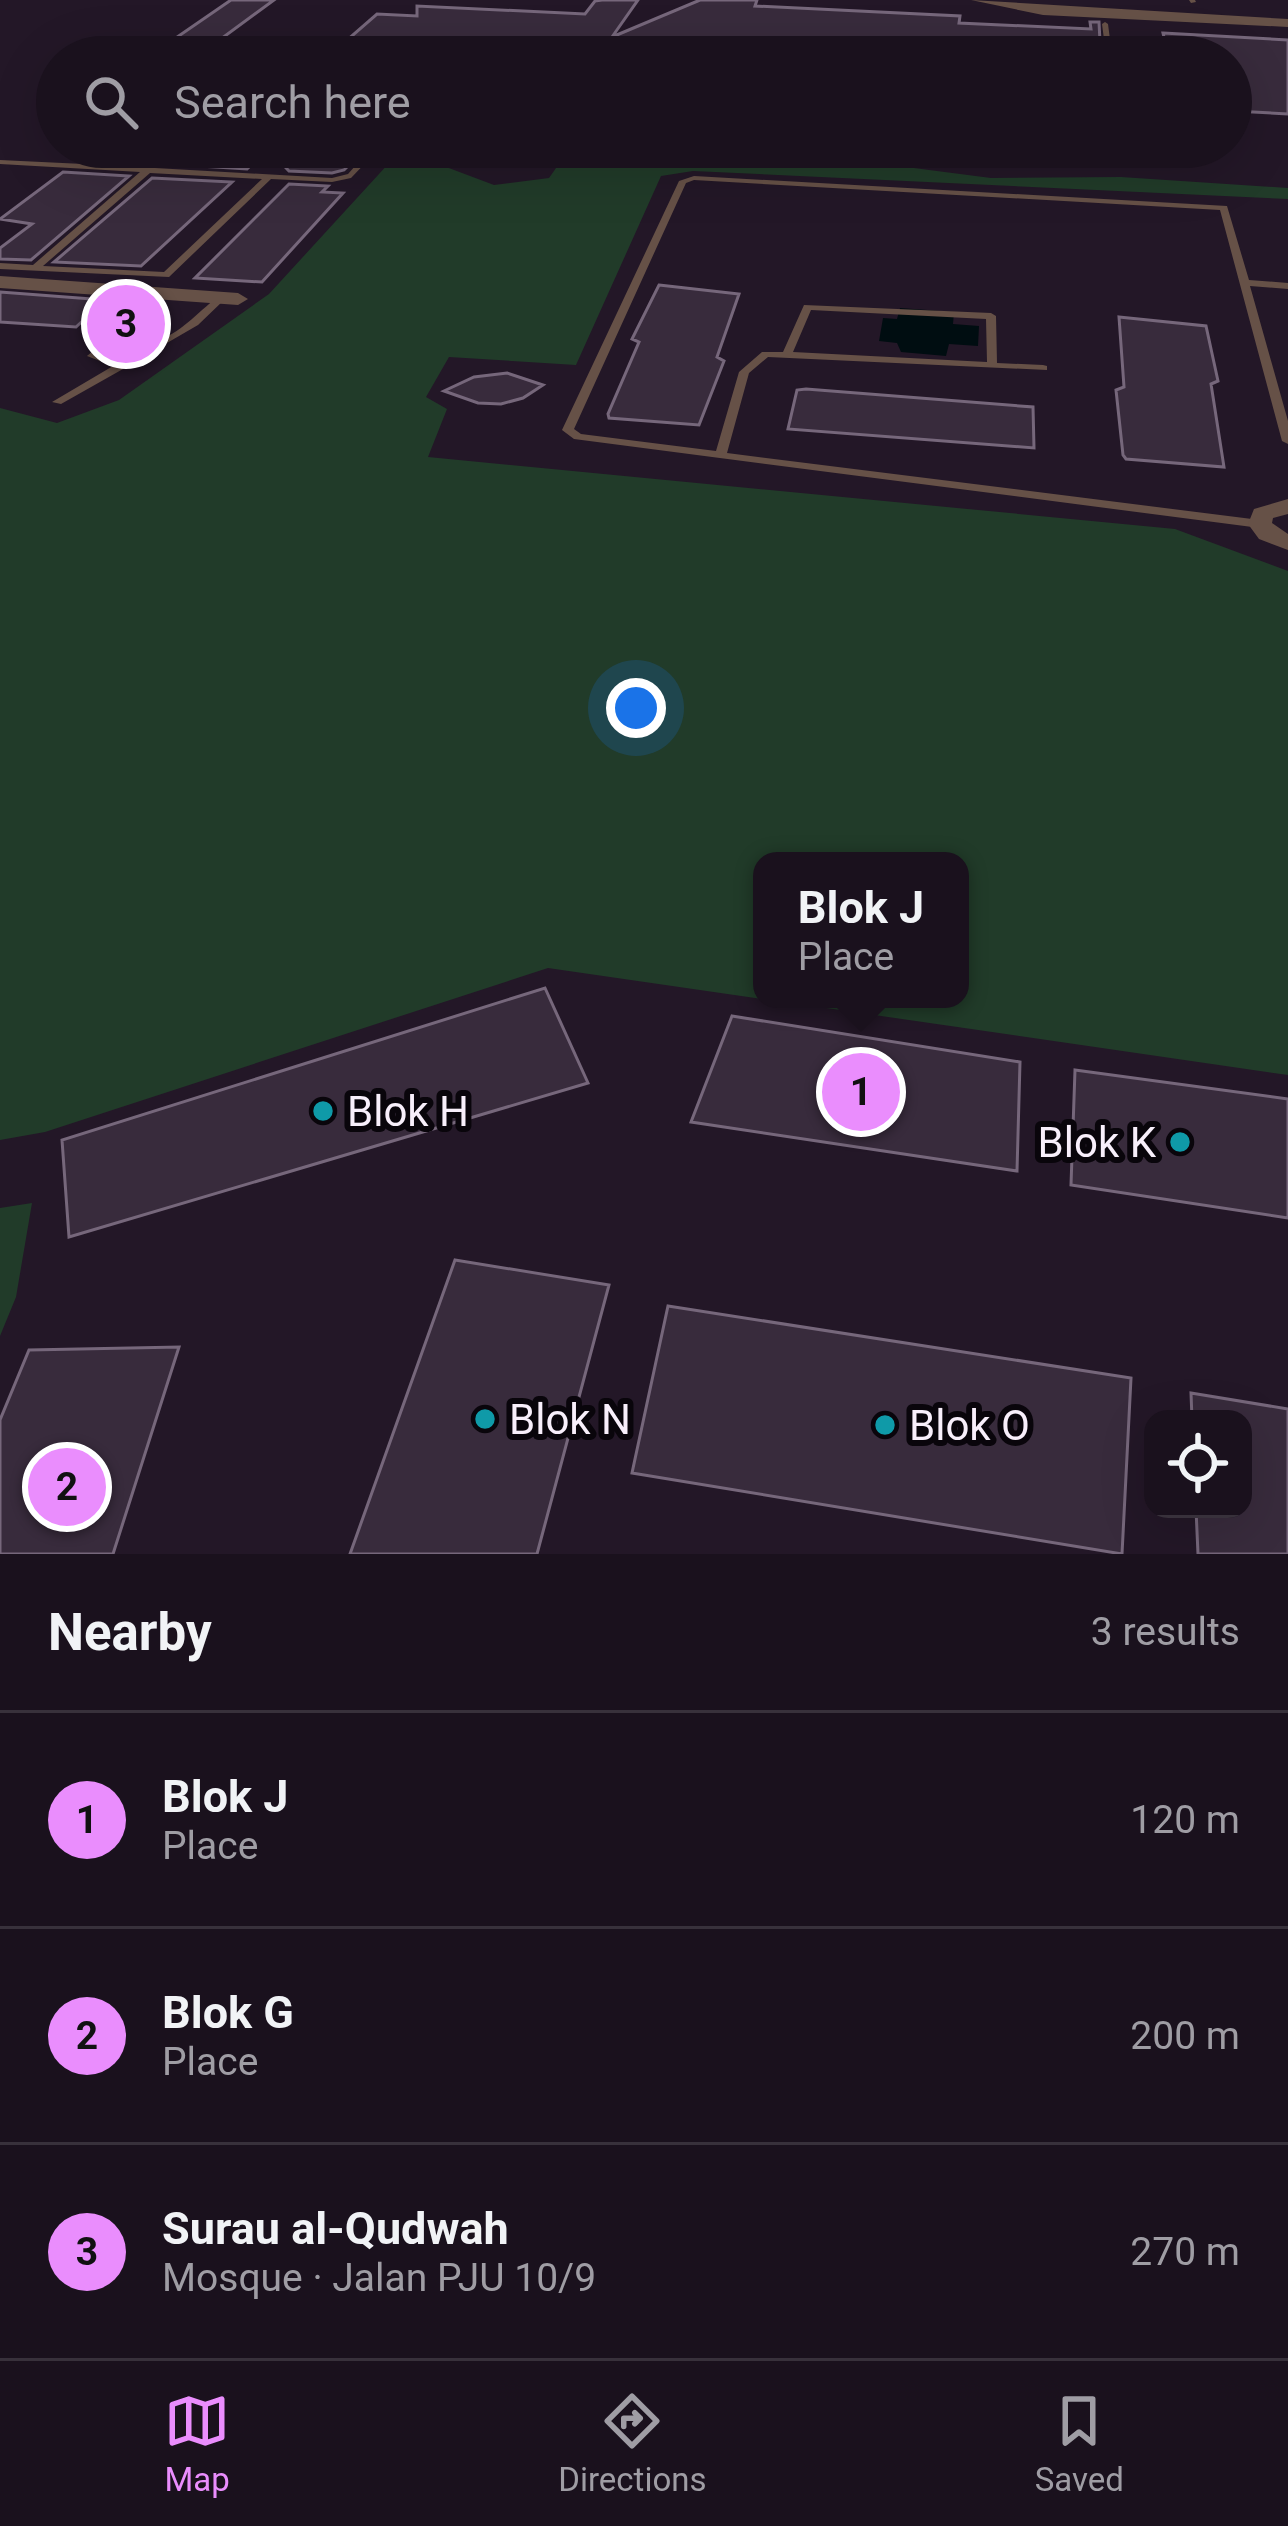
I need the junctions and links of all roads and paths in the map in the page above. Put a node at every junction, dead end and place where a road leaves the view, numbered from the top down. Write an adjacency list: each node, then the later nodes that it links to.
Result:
1 (105, 0): 3 (lane)
2 (978, 0): 4 (street)
3 (177, 4)
4 (1288, 23)
5 (1105, 24): 6 (lane)
6 (1107, 36)
7 (0, 162): 8 (lane)
8 (36, 164)
9 (112, 168): 12 (lane)
10 (151, 168): 12 (lane)
11 (357, 168): 13 (lane)
12 (149, 170): 13 (lane); 15 (lane)
13 (268, 177): 15 (lane)
14 (0, 266): 15 (lane)
15 (34, 269)
16 (0, 282): 19 (street)
17 (1244, 284): 18 (lane); 26 (lane); 27 (lane)
18 (1288, 286)
19 (229, 298): 20 (lane)
20 (160, 344): 23 (lane); 23 (lane)
21 (788, 353): 22 (lane); 22 (lane); 27 (lane)
22 (992, 364): 24 (lane)
23 (124, 366): 25 (lane)
24 (1043, 368)
25 (57, 402)
26 (1288, 441)
27 (721, 455): 29 (lane)
28 (1288, 506): 29 (street)
29 (1260, 524): 30 (street)
30 (1288, 543)

